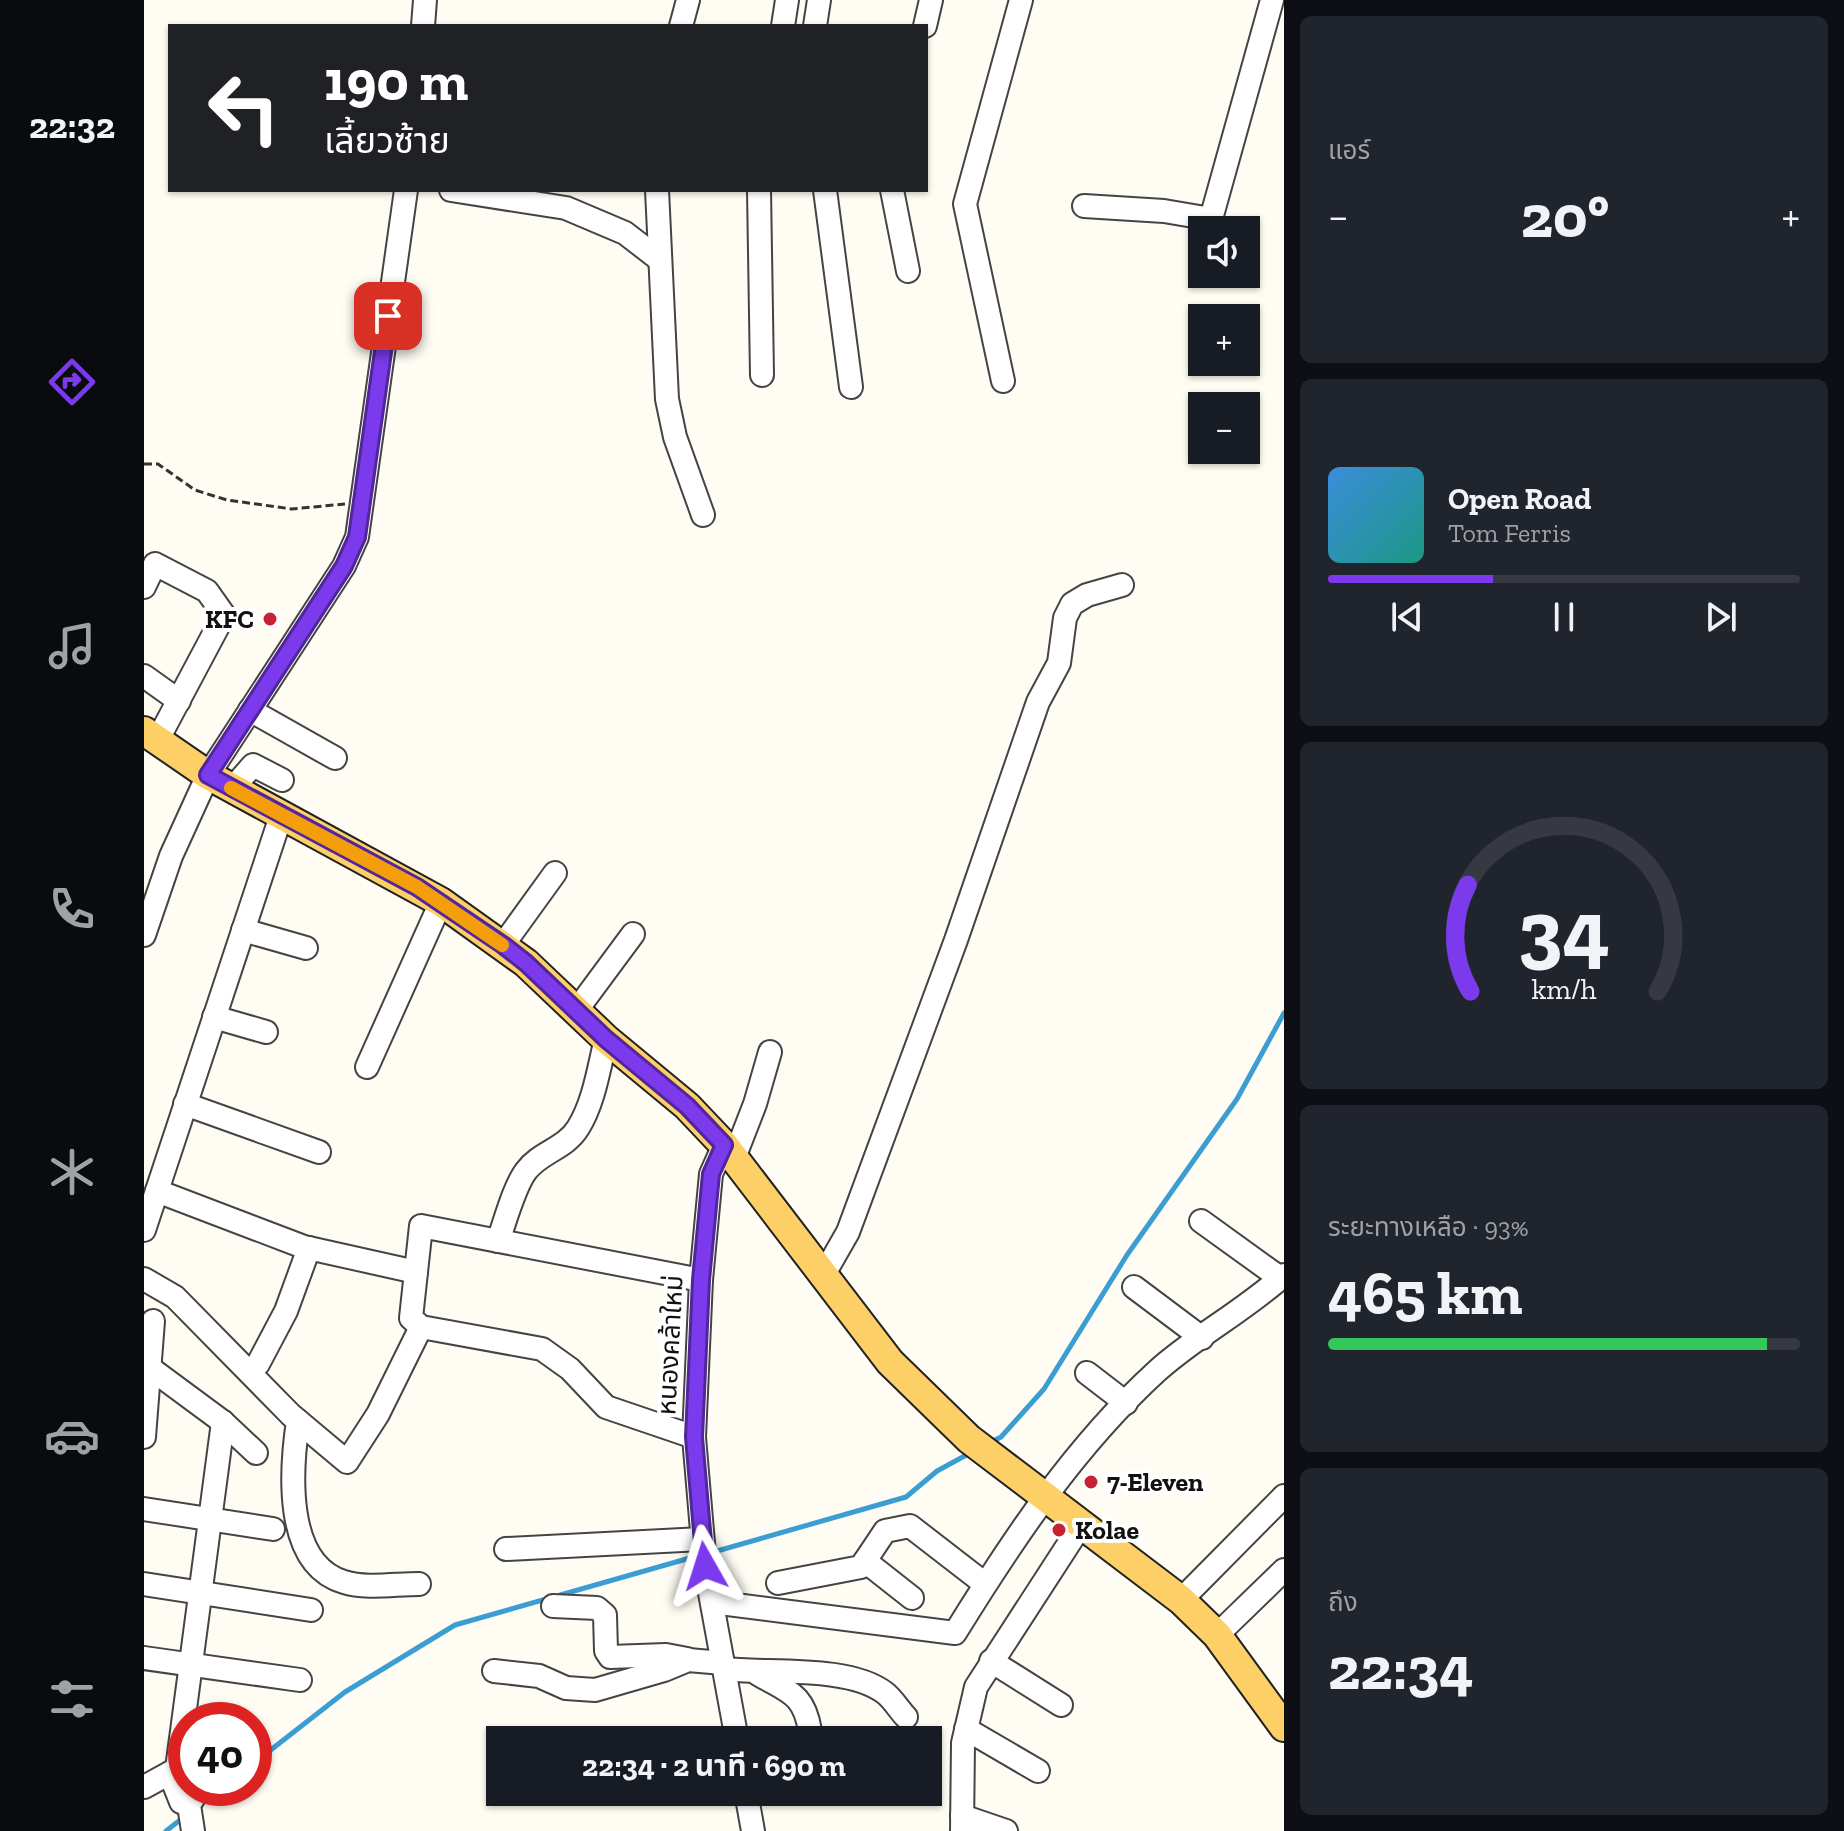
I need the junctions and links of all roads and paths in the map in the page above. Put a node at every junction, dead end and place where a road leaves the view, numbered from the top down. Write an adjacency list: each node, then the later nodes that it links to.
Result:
1 (425, 0): 8 (street)
2 (688, 0): 9 (street)
3 (787, 0): 10 (street)
4 (819, 0): 11 (street)
5 (931, 0): 12 (street)
6 (1021, 0): 23 (street)
7 (1272, 0): 19 (street)
8 (423, 24)
9 (682, 24)
10 (783, 24)
11 (815, 24)
12 (925, 24)
13 (406, 192): 26 (street)
14 (464, 192): 20 (street)
15 (657, 192): 20 (street)
16 (759, 192): 22 (street)
17 (825, 192): 24 (street)
18 (892, 192): 21 (street)
19 (1084, 206)
20 (660, 260): 27 (street)
21 (908, 271)
22 (762, 375)
23 (1003, 381)
24 (851, 387)
25 (144, 464): 26 (path)
26 (362, 506): 32 (street)
27 (703, 515)
28 (1122, 585): 60 (street)
29 (144, 587): 31 (street)
30 (144, 676): 31 (street)
31 (179, 701): 33 (street)
32 (250, 710): 34 (street); 36 (street)
33 (150, 736): 36 (main road)
34 (335, 758)
35 (282, 780): 36 (street)
36 (220, 782): 37 (main road); 42 (street)
37 (282, 813): 39 (main road); 40 (street)
38 (555, 873): 43 (street)
39 (441, 902): 43 (main road); 50 (street)
40 (243, 930): 44 (street); 46 (street)
41 (633, 934): 45 (street)
42 (144, 935)
43 (503, 945): 45 (main road)
44 (306, 948)
45 (576, 1011): 48 (main road)
46 (214, 1017): 47 (street); 51 (street)
47 (266, 1032)
48 (606, 1039): 53 (main road); 57 (street)
49 (770, 1052): 53 (street, หนองคล้าใหม่)
50 (367, 1067)
51 (185, 1104): 52 (street); 54 (street)
52 (319, 1152)
53 (729, 1152): 60 (main road); 63 (street, หนองคล้าใหม่)
54 (157, 1191): 56 (street); 58 (street)
55 (1201, 1221): 61 (street)
56 (144, 1230)
57 (498, 1241): 59 (street); 63 (street)
58 (309, 1248): 59 (street); 68 (street)
59 (416, 1272): 66 (street)
60 (824, 1274): 78 (main road)
61 (1282, 1277): 67 (street)
62 (144, 1279): 72 (street)
63 (701, 1280): 75 (street, หนองคล้าใหม่)
64 (1134, 1287): 67 (street)
65 (153, 1321): 69 (street)
66 (421, 1327): 72 (street); 75 (street)
67 (1202, 1338): 71 (street)
68 (258, 1364)
69 (150, 1368): 73 (street); 74 (street)
70 (1087, 1373): 71 (street)
71 (1126, 1403): 78 (street)
72 (298, 1421): 89 (street)
73 (223, 1422): 76 (street); 80 (street)
74 (144, 1437)
75 (694, 1437): 84 (street, หนองคล้าใหม่)
76 (256, 1453)
77 (1284, 1496): 93 (street)
78 (1042, 1497): 81 (main road); 90 (street)
79 (144, 1509): 80 (street)
80 (210, 1520): 82 (street); 91 (street)
81 (1081, 1525): 93 (main road); 100 (street)
82 (273, 1529)
83 (506, 1549): 84 (street)
84 (703, 1550): 94 (street, หนองคล้าใหม่)
85 (865, 1561): 87 (street); 90 (street); 92 (street)
86 (1284, 1570): 97 (street)
87 (778, 1583)
88 (144, 1584): 91 (street)
89 (419, 1584)
90 (985, 1584): 94 (street)
91 (200, 1593): 96 (street); 101 (street)
92 (912, 1598)
93 (1181, 1600): 97 (main road)
94 (712, 1602): 102 (street, หนองคล้าใหม่)
95 (553, 1606): 99 (street)
96 (311, 1610)
97 (1217, 1635): 111 (main road)
98 (144, 1658): 101 (street)
99 (688, 1660): 102 (street); 103 (street)
100 (991, 1661): 107 (street); 112 (street)
101 (191, 1665): 105 (street); 106 (street)
102 (723, 1666): 104 (street); 109 (street, หนองคล้าใหม่)
103 (494, 1671)
104 (757, 1673): 108 (street); 110 (street)
105 (300, 1680)
106 (187, 1702)
107 (1061, 1705)
108 (906, 1717)
109 (734, 1726)
110 (809, 1726)
111 (1284, 1727)
112 (966, 1729): 113 (street); 117 (street)
113 (1038, 1771)
114 (168, 1778): 115 (street)
115 (144, 1787)
116 (749, 1806): 118 (street)
117 (962, 1823): 119 (street)
118 (753, 1831)
119 (1006, 1831)

